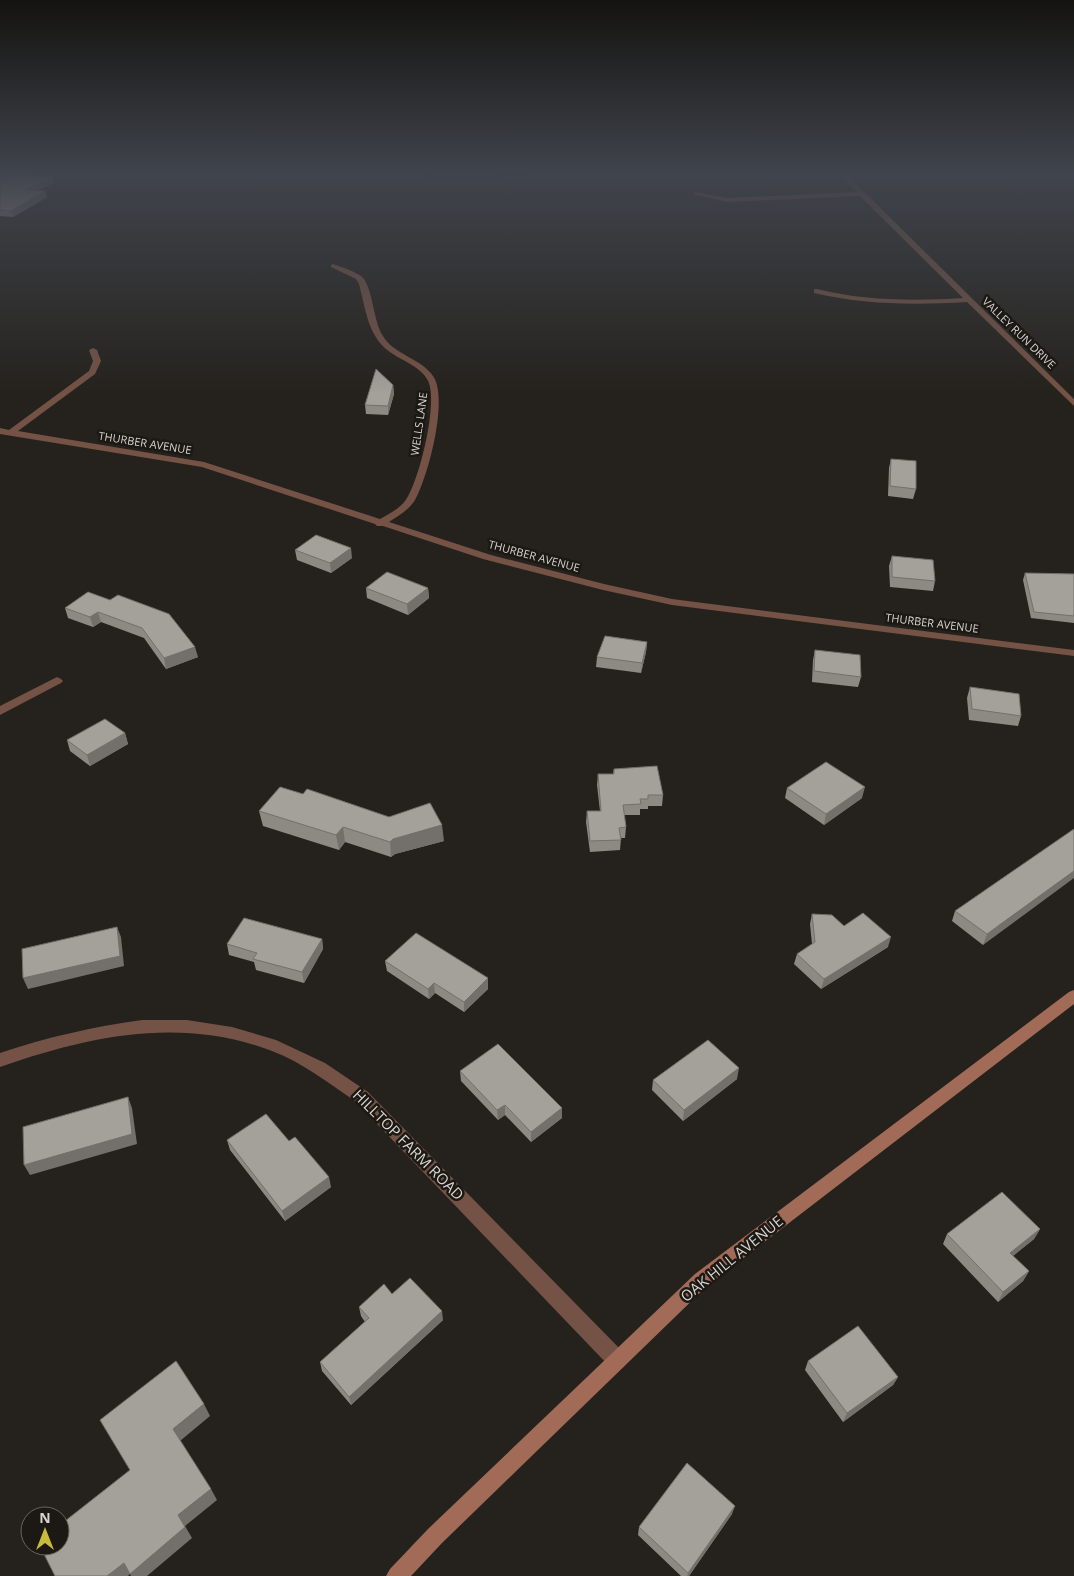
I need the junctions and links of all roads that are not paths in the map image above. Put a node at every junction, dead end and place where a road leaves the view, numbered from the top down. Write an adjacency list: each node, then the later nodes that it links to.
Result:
1 (914, 247): 4 (street, VALLEY RUN DRIVE)
2 (332, 266): 8 (street, WELLS LANE)
3 (817, 291): 4 (street)
4 (969, 300): 6 (street, VALLEY RUN DRIVE)
5 (94, 350): 7 (street)
6 (1074, 404)
7 (5, 432): 8 (street, THURBER AVENUE)
8 (380, 524): 9 (street, THURBER AVENUE)
9 (1074, 653)
10 (58, 681): 11 (street)
11 (0, 711)
12 (1074, 996): 14 (main road, OAK HILL AVENUE)
13 (0, 1060): 14 (street, HILLTOP FARM ROAD)
14 (617, 1360): 15 (main road, OAK HILL AVENUE)
15 (397, 1576)

